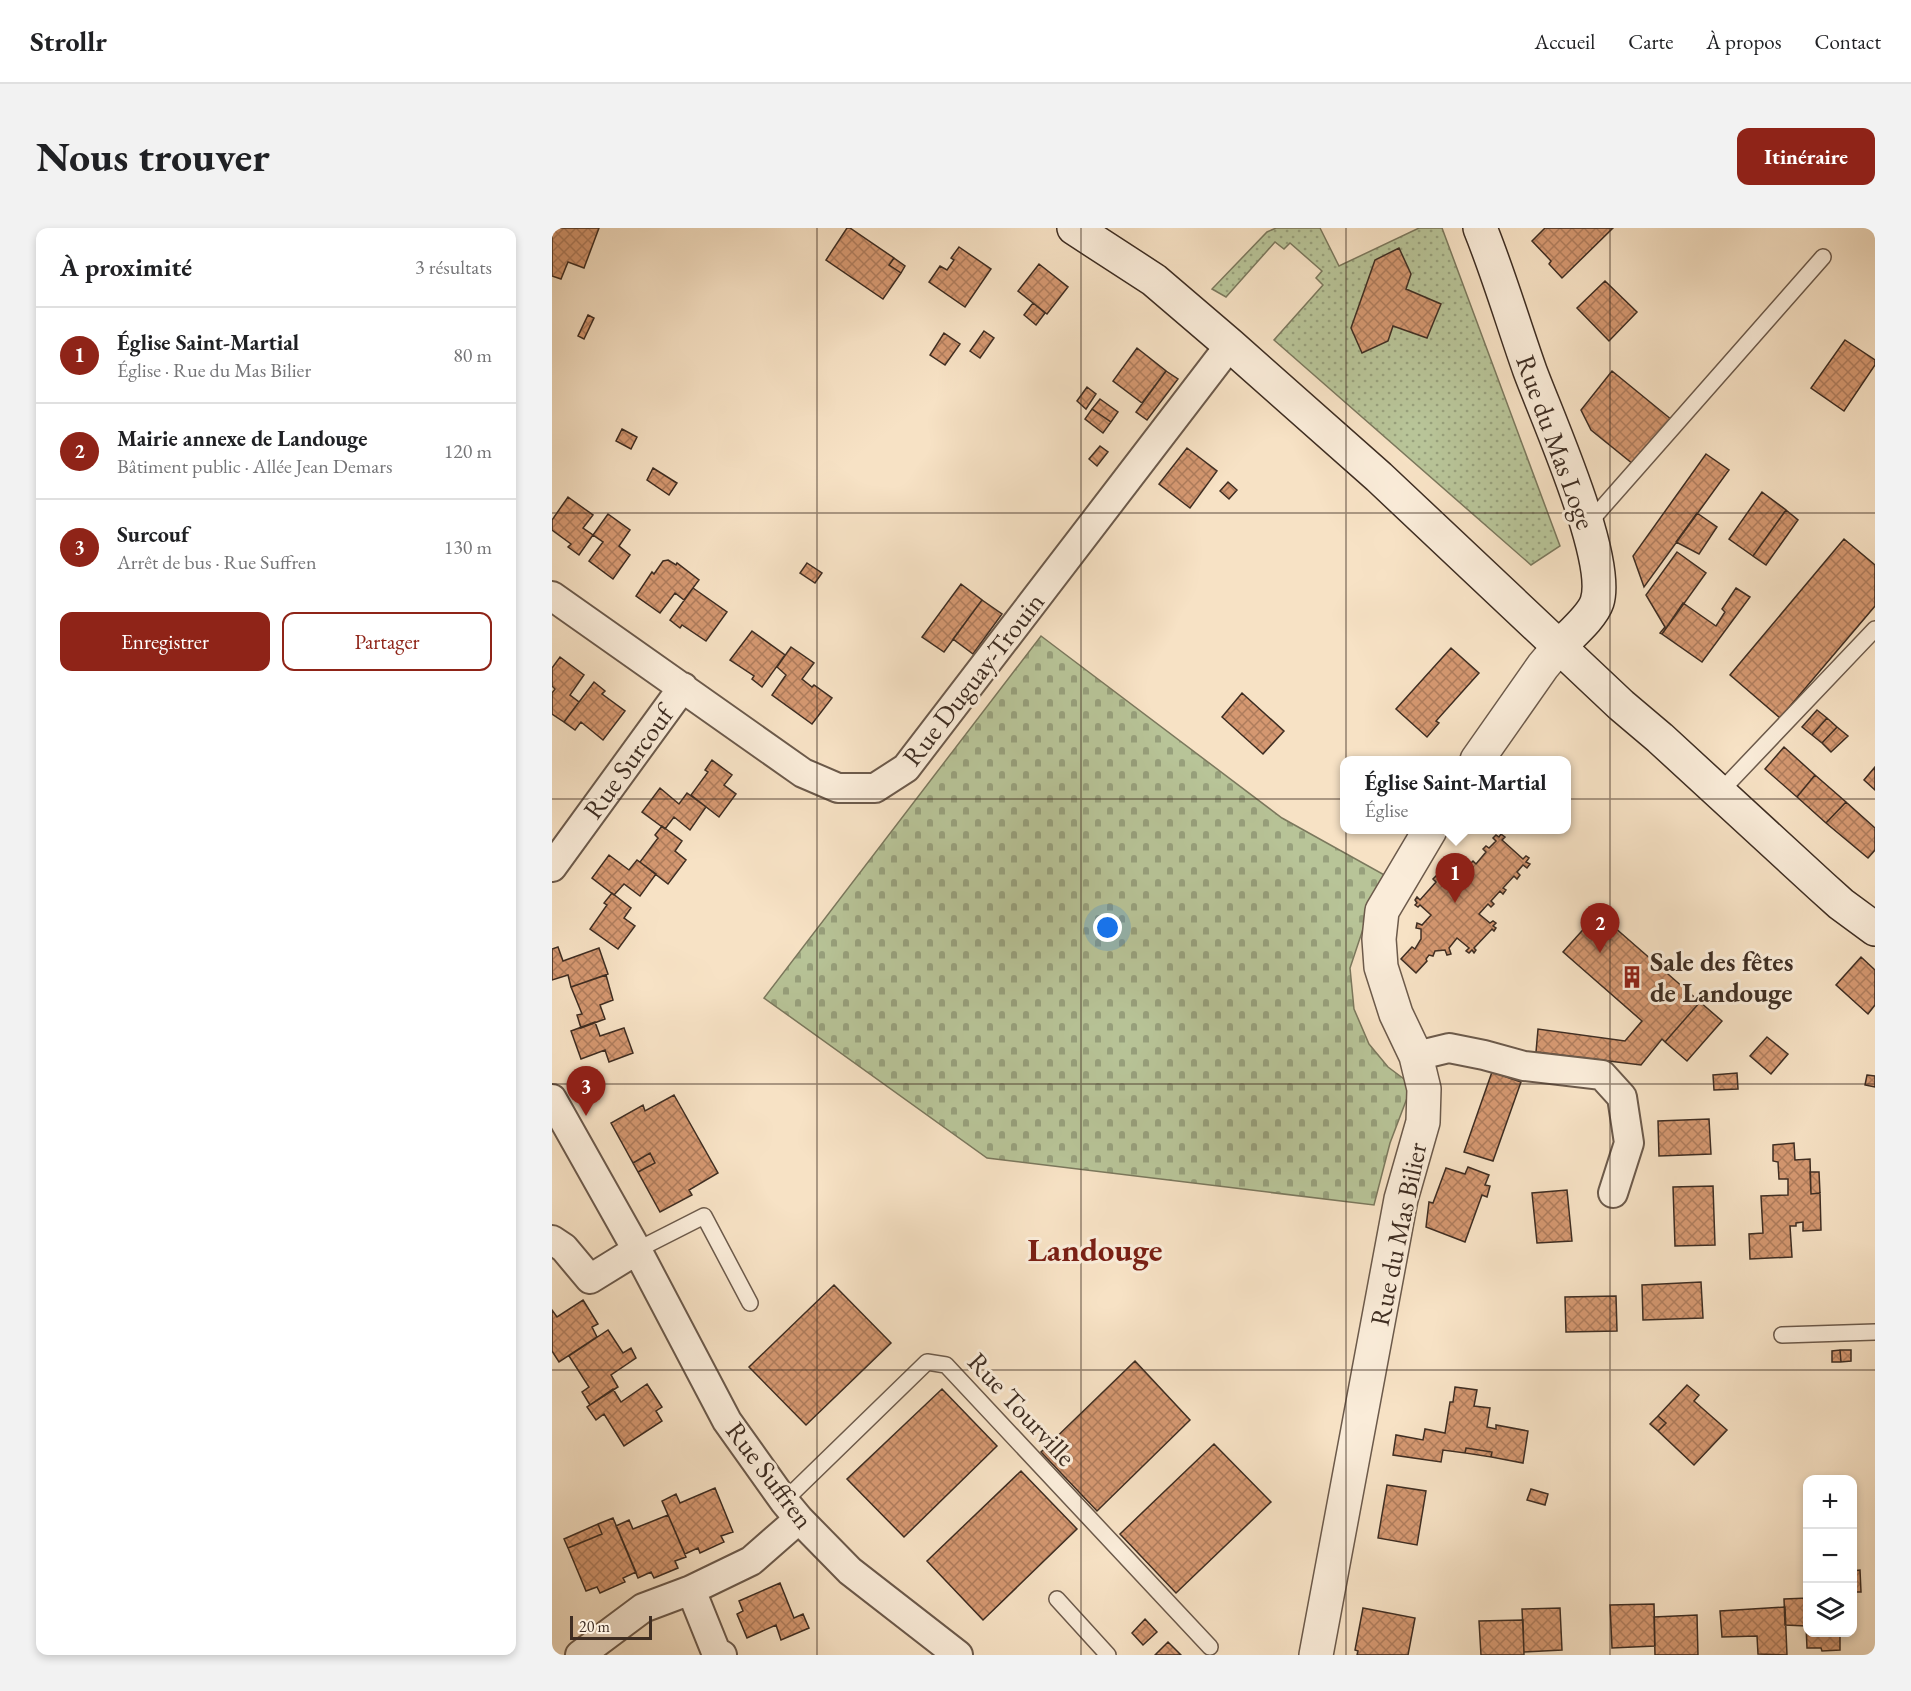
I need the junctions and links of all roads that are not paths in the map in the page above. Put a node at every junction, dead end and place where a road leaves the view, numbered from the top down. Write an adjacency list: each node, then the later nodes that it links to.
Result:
1 (1074, 228): 4 (main road)
2 (1480, 228): 5 (main road, Rue du Mas Loge)
3 (1823, 257): 5 (lane)
4 (1230, 345): 8 (main road); 9 (street, Rue Duguay-Trouin)
5 (1587, 525): 8 (main road, Rue du Mas Loge)
6 (552, 596): 9 (street, Rue Duguay-Trouin)
7 (1875, 629): 11 (lane)
8 (1559, 647): 10 (main road); 11 (main road)
9 (682, 687): 13 (street, Rue Surcouf)
10 (1480, 756)
11 (1719, 793): 14 (main road)
12 (1428, 834): 15 (main road, Rue du Mas Bilier)
13 (552, 867)
14 (1875, 928)
15 (1416, 1056): 17 (street); 31 (main road, Rue du Mas Bilier)
16 (552, 1099): 19 (street, Rue Suffren)
17 (1613, 1193)
18 (552, 1240): 19 (street)
19 (637, 1250): 20 (lane); 23 (street, Rue Suffren)
20 (750, 1303)
21 (1875, 1332): 22 (lane)
22 (1782, 1335)
23 (791, 1510): 24 (street); 26 (lane, Rue Tourville); 29 (street, Rue Suffren)
24 (691, 1590): 27 (street); 28 (street)
25 (1058, 1599): 30 (lane)
26 (1210, 1647)
27 (580, 1655)
28 (722, 1655)
29 (958, 1655)
30 (1108, 1655)
31 (1316, 1655)

